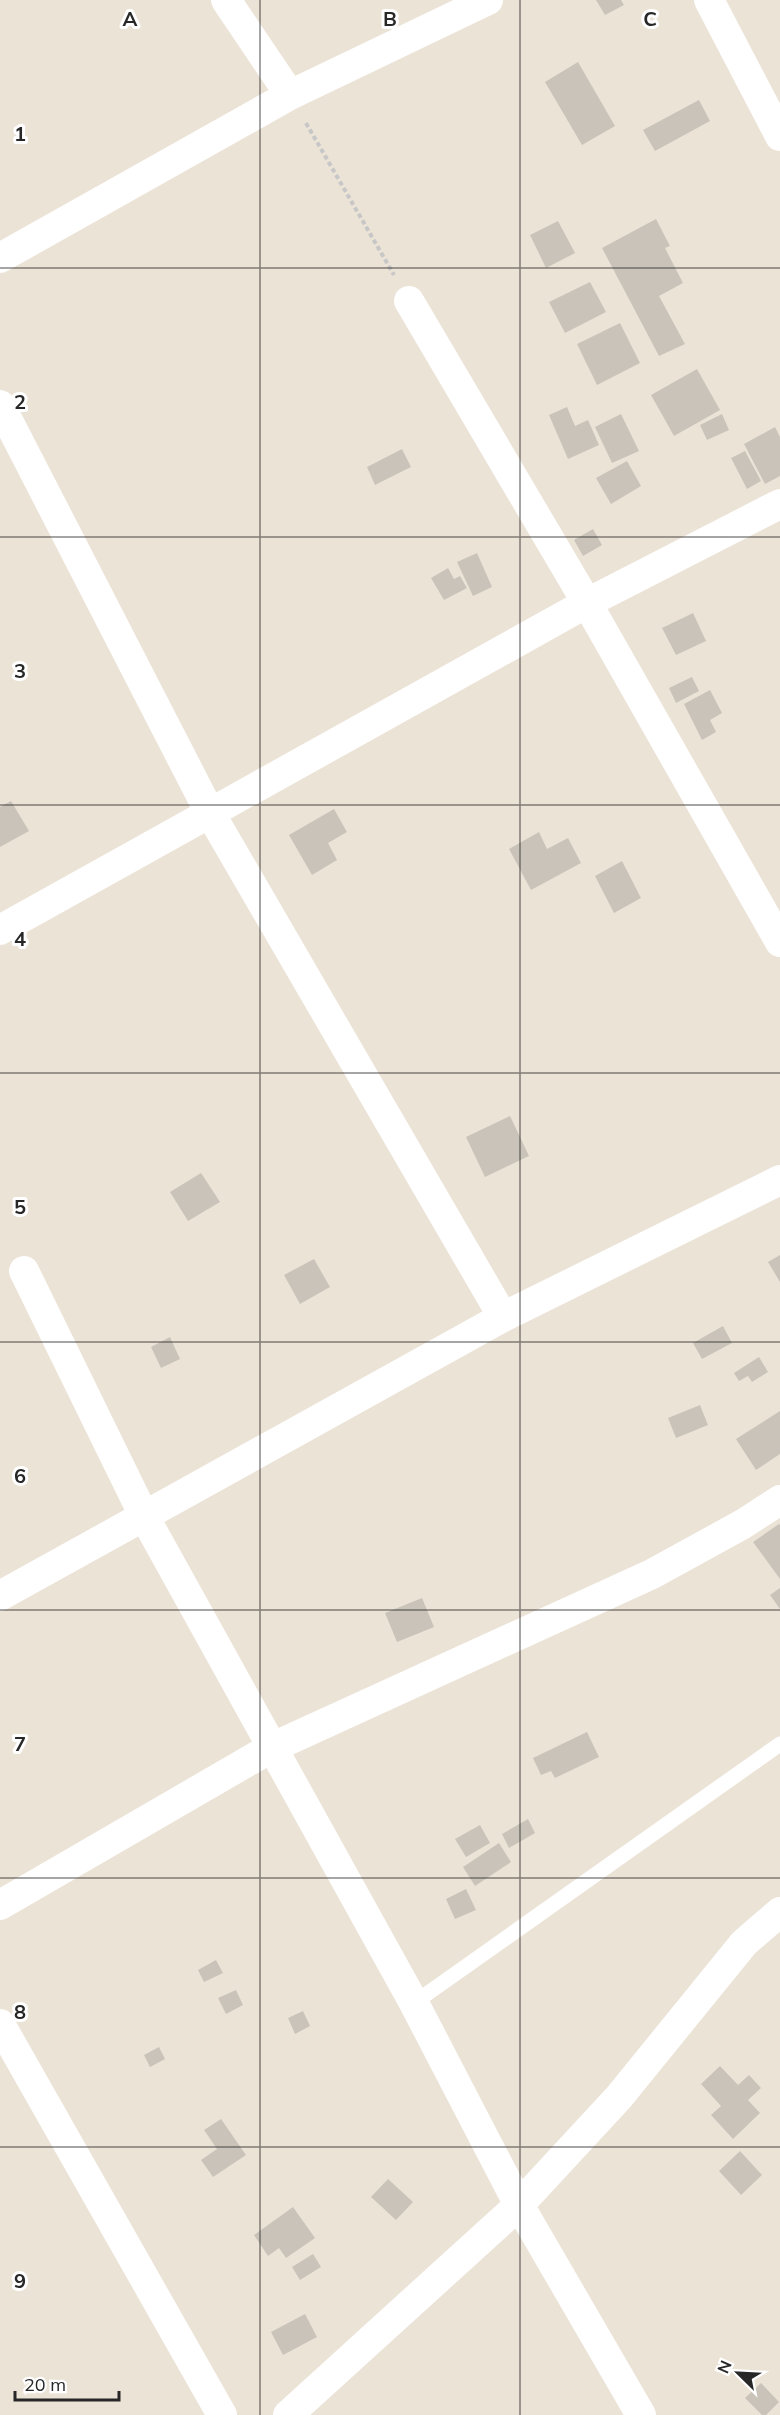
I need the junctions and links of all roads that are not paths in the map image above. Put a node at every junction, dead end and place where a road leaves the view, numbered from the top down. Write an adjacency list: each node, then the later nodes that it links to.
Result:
1 (226, 0): 4 (street)
2 (488, 0): 4 (street)
3 (709, 0): 5 (street)
4 (290, 95): 6 (street)
5 (780, 136)
6 (0, 258)
7 (409, 302): 10 (street)
8 (0, 405): 11 (street)
9 (780, 504): 10 (street)
10 (587, 603): 11 (street); 13 (street)
11 (210, 813): 12 (street); 16 (street)
12 (0, 930)
13 (780, 942)
14 (780, 1180): 16 (street)
15 (24, 1271): 18 (street)
16 (503, 1317): 18 (street)
17 (780, 1500): 21 (street)
18 (144, 1516): 19 (street); 21 (street)
19 (0, 1596)
20 (780, 1744): 24 (lane)
21 (271, 1748): 22 (street); 24 (street)
22 (0, 1905)
23 (780, 1912): 26 (street)
24 (414, 2003): 26 (street)
25 (0, 2025): 27 (street)
26 (519, 2205): 28 (street); 29 (street)
27 (222, 2415)
28 (288, 2415)
29 (641, 2415)

